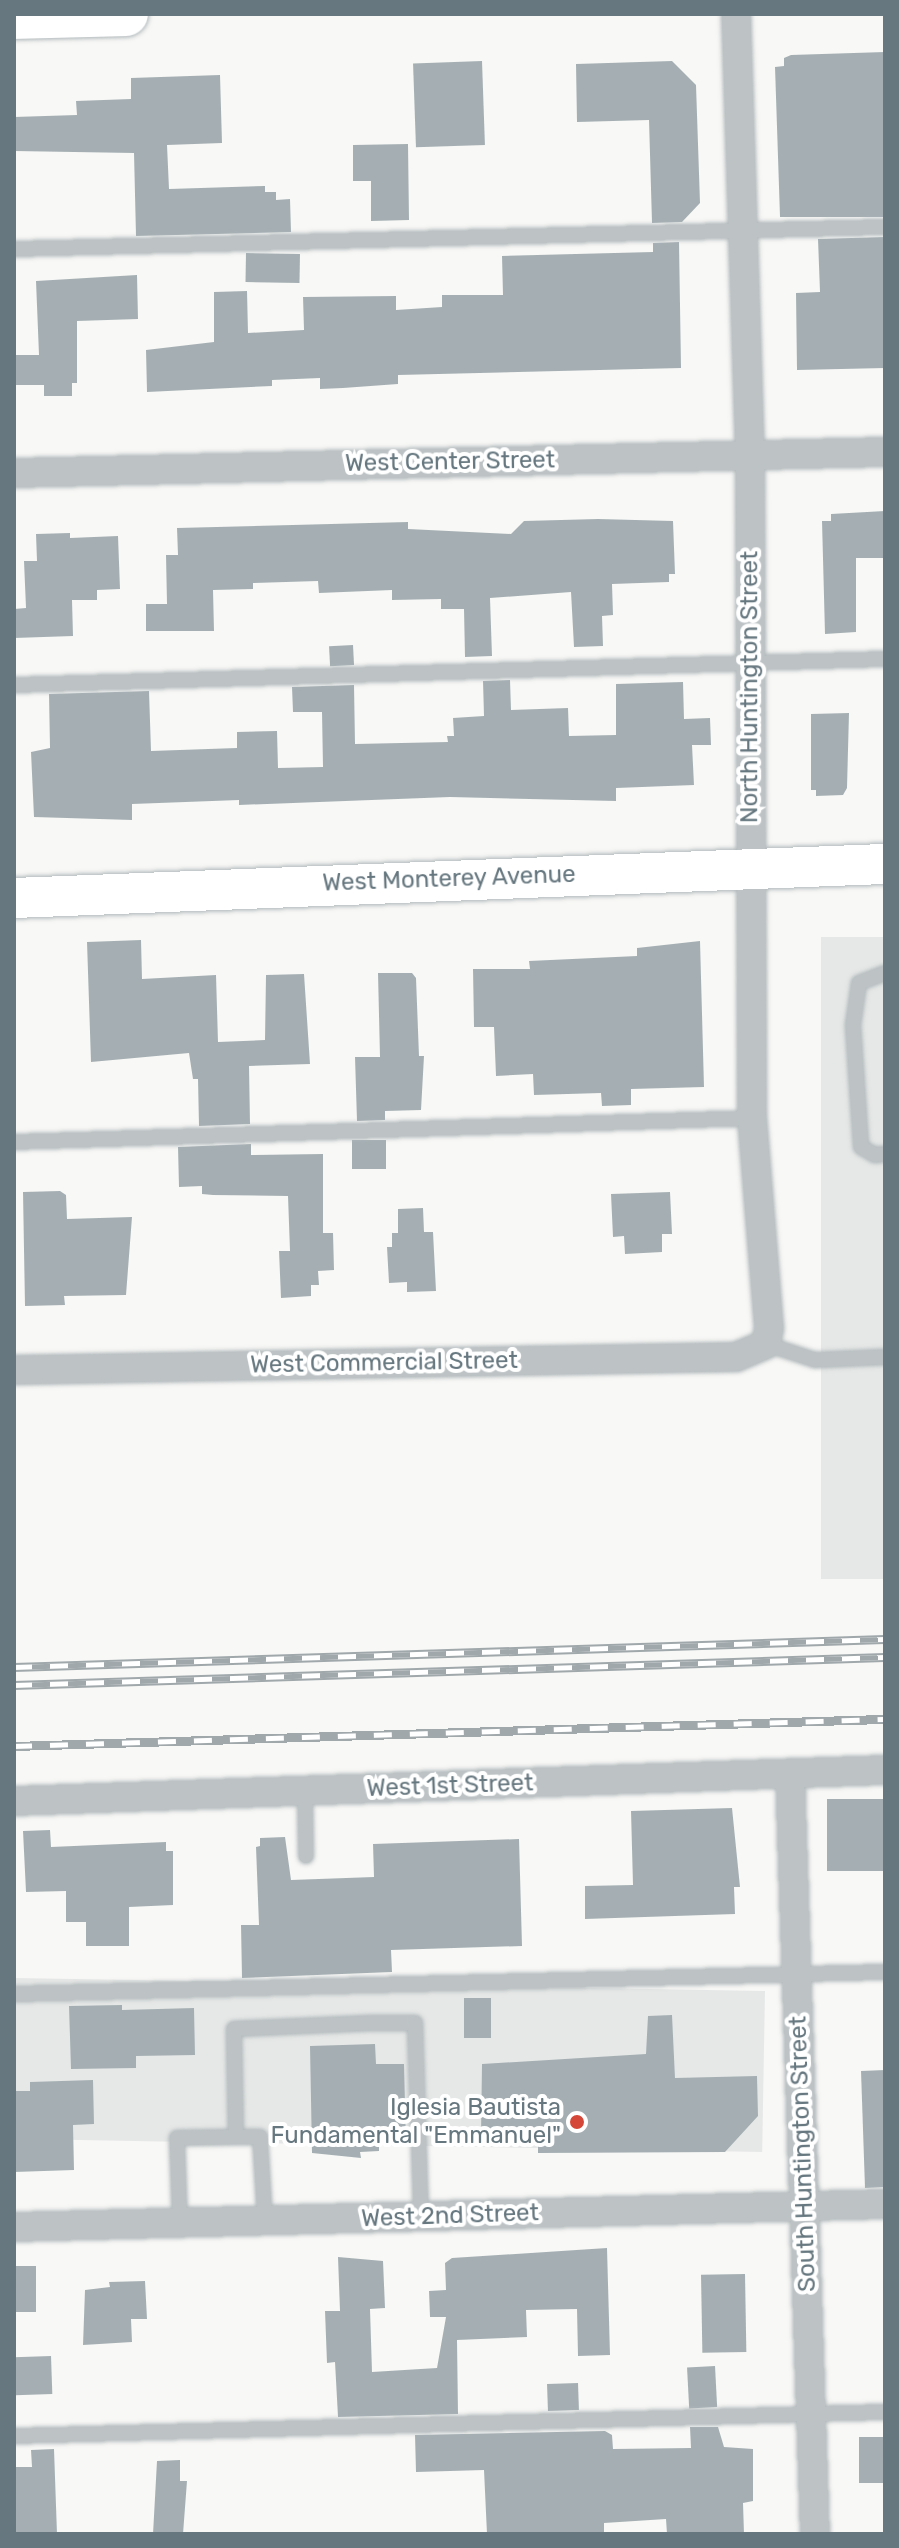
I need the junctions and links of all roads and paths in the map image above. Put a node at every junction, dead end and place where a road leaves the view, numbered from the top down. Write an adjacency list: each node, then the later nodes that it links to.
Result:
1 (126, 14): 3 (main road)
2 (736, 14): 5 (street, North Huntington Street)
3 (14, 17)
4 (885, 227): 5 (lane)
5 (743, 231): 6 (lane); 8 (street, North Huntington Street)
6 (14, 249)
7 (885, 452): 8 (street, West Center Street)
8 (750, 456): 9 (street, West Center Street); 11 (street, North Huntington Street)
9 (14, 473)
10 (885, 659): 11 (lane)
11 (750, 663): 12 (lane); 14 (street, North Huntington Street)
12 (14, 685)
13 (885, 864): 14 (street, West Monterey Avenue)
14 (750, 867): 15 (street, West Monterey Avenue); 17 (street, North Huntington Street)
15 (14, 898)
16 (885, 973): 19 (lane)
17 (752, 1118): 18 (lane); 20 (street, North Huntington Street)
18 (14, 1142)
19 (885, 1154)
20 (760, 1348): 21 (lane); 22 (street, West Commercial Street)
21 (885, 1357)
22 (14, 1370)
23 (885, 1770): 24 (street, West 1st Street)
24 (790, 1774): 25 (street, West 1st Street); 29 (street, South Huntington Street)
25 (305, 1791): 26 (street, West 1st Street); 27 (lane)
26 (14, 1801)
27 (306, 1856)
28 (885, 1972): 29 (lane)
29 (797, 1975): 30 (lane); 33 (street, South Huntington Street)
30 (14, 1994)
31 (236, 2137): 34 (lane); 35 (lane); 36 (lane)
32 (885, 2204): 33 (street, West 2nd Street)
33 (805, 2207): 34 (street, West 2nd Street); 39 (street, South Huntington Street)
34 (421, 2217): 35 (street, West 2nd Street)
35 (265, 2221): 36 (street, West 2nd Street)
36 (180, 2224): 37 (street, West 2nd Street)
37 (14, 2227)
38 (885, 2412): 39 (lane)
39 (811, 2415): 40 (lane); 41 (street, South Huntington Street)
40 (14, 2436)
41 (815, 2534)

